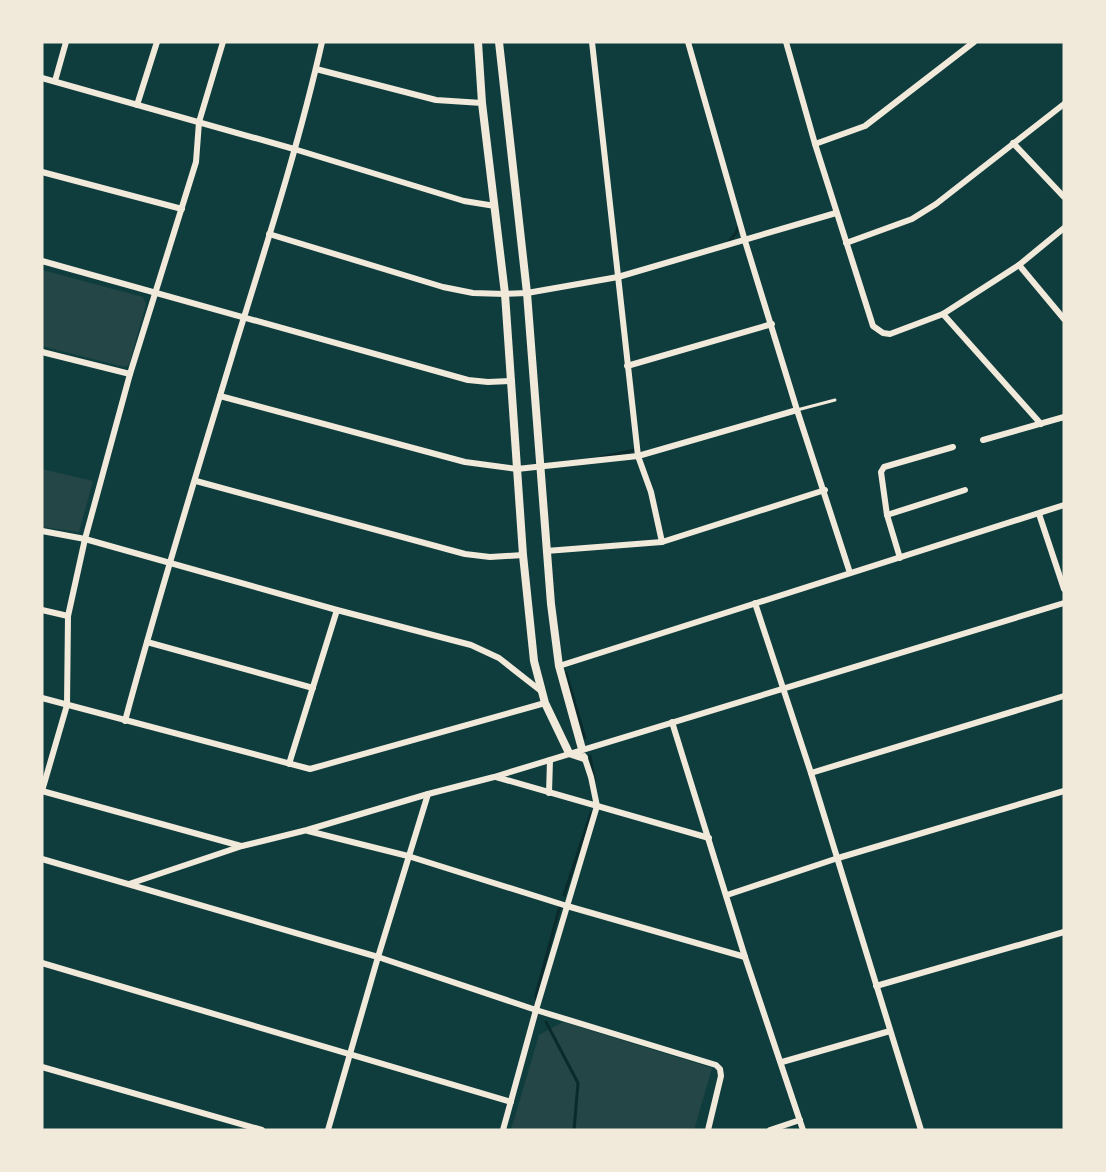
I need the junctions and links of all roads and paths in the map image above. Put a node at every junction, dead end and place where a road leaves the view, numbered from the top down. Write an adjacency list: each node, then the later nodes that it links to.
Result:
1 (66, 42): 13 (street)
2 (158, 42): 16 (street)
3 (223, 42): 17 (street)
4 (322, 42): 11 (street)
5 (478, 42): 14 (street)
6 (499, 42): 33 (street)
7 (592, 42): 32 (street)
8 (688, 42): 28 (street)
9 (786, 42): 19 (street)
10 (974, 42): 19 (street)
11 (316, 69): 14 (street); 20 (street)
12 (42, 78): 13 (street)
13 (55, 81): 16 (street)
14 (482, 103): 23 (street)
15 (1064, 104): 18 (street)
16 (137, 105): 17 (street)
17 (199, 122): 20 (street); 24 (street)
18 (1013, 143): 22 (street); 29 (street)
19 (815, 144): 25 (street)
20 (294, 149): 23 (street); 27 (street)
21 (42, 172): 24 (street)
22 (1064, 197)
23 (495, 206): 35 (street)
24 (182, 209): 34 (street)
25 (836, 213): 28 (street); 29 (street)
26 (1064, 228): 31 (street)
27 (269, 234): 35 (street); 37 (street)
28 (745, 241): 32 (street); 39 (street)
29 (846, 243): 36 (street)
30 (42, 261): 34 (street)
31 (1019, 265): 36 (street); 38 (street)
32 (618, 277): 33 (street); 41 (street)
33 (527, 293): 35 (street); 52 (street)
34 (155, 294): 37 (street); 42 (street)
35 (505, 294): 43 (street)
36 (943, 314): 48 (street)
37 (244, 318): 43 (street); 44 (street)
38 (1064, 319)
39 (772, 324): 41 (street); 46 (street)
40 (42, 352): 42 (street)
41 (627, 366): 51 (street)
42 (130, 374): 61 (street)
43 (512, 381): 53 (street)
44 (220, 396): 53 (street); 54 (street)
45 (835, 400): 46 (lane)
46 (797, 410): 51 (street); 55 (street)
47 (1064, 417): 48 (street)
48 (1041, 424): 49 (street)
49 (983, 440)
50 (954, 447): 59 (street)
51 (638, 456): 52 (street); 62 (street)
52 (541, 467): 53 (street); 63 (street)
53 (516, 469): 64 (street)
54 (196, 481): 64 (street); 66 (street)
55 (825, 490): 62 (street); 67 (street)
56 (966, 490): 59 (street)
57 (1064, 506): 58 (street)
58 (1039, 514): 65 (street); 68 (street)
59 (887, 515): 65 (street)
60 (42, 531): 61 (street)
61 (85, 539): 66 (street); 73 (street)
62 (662, 542): 63 (street)
63 (546, 551): 75 (street)
64 (523, 555): 78 (street)
65 (900, 558): 67 (street)
66 (169, 563): 72 (street); 74 (street)
67 (850, 573): 69 (street)
68 (1064, 590)
69 (755, 603): 75 (street); 77 (street)
70 (1064, 603): 77 (street)
71 (42, 609): 73 (street)
72 (337, 610): 76 (street); 78 (street)
73 (68, 616): 82 (street)
74 (147, 642): 76 (street); 83 (street)
75 (560, 666): 86 (street)
76 (313, 688): 88 (street)
77 (783, 689): 84 (street); 89 (street)
78 (541, 691): 81 (street)
79 (1064, 696): 89 (street)
80 (42, 698): 82 (street)
81 (545, 703): 85 (street); 88 (street)
82 (68, 705): 83 (street); 92 (street)
83 (125, 721): 88 (street)
84 (672, 722): 86 (street); 97 (street)
85 (569, 753): 86 (street); 87 (street)
86 (583, 753): 95 (street)
87 (550, 760): 90 (street); 93 (street)
88 (289, 765)
89 (811, 773): 100 (street)
90 (494, 777): 93 (street); 94 (street)
91 (1064, 790): 100 (street)
92 (42, 791): 98 (street)
93 (549, 793): 95 (street)
94 (428, 794): 96 (street); 99 (street)
95 (597, 806): 97 (street); 104 (street)
96 (307, 830): 98 (street); 99 (street)
97 (709, 838): 103 (street)
98 (242, 846): 102 (street)
99 (408, 856): 104 (street); 106 (street)
100 (838, 858): 103 (street); 109 (street)
101 (42, 859): 102 (street)
102 (129, 884): 106 (street)
103 (727, 895): 107 (street)
104 (567, 906): 107 (street); 110 (street)
105 (1064, 932): 109 (street)
106 (378, 957): 110 (street); 112 (street)
107 (745, 957): 113 (street)
108 (42, 963): 112 (street)
109 (876, 986): 111 (street)
110 (536, 1010): 115 (street); 120 (street)
111 (890, 1031): 113 (street); 123 (street)
112 (350, 1054): 115 (street); 118 (street)
113 (782, 1062): 116 (street)
114 (42, 1067): 117 (street)
115 (511, 1102): 119 (street)
116 (800, 1120): 121 (street); 122 (street)
117 (262, 1130)
118 (328, 1130)
119 (503, 1130)
120 (708, 1130)
121 (770, 1130)
122 (803, 1130)
123 (921, 1130)

